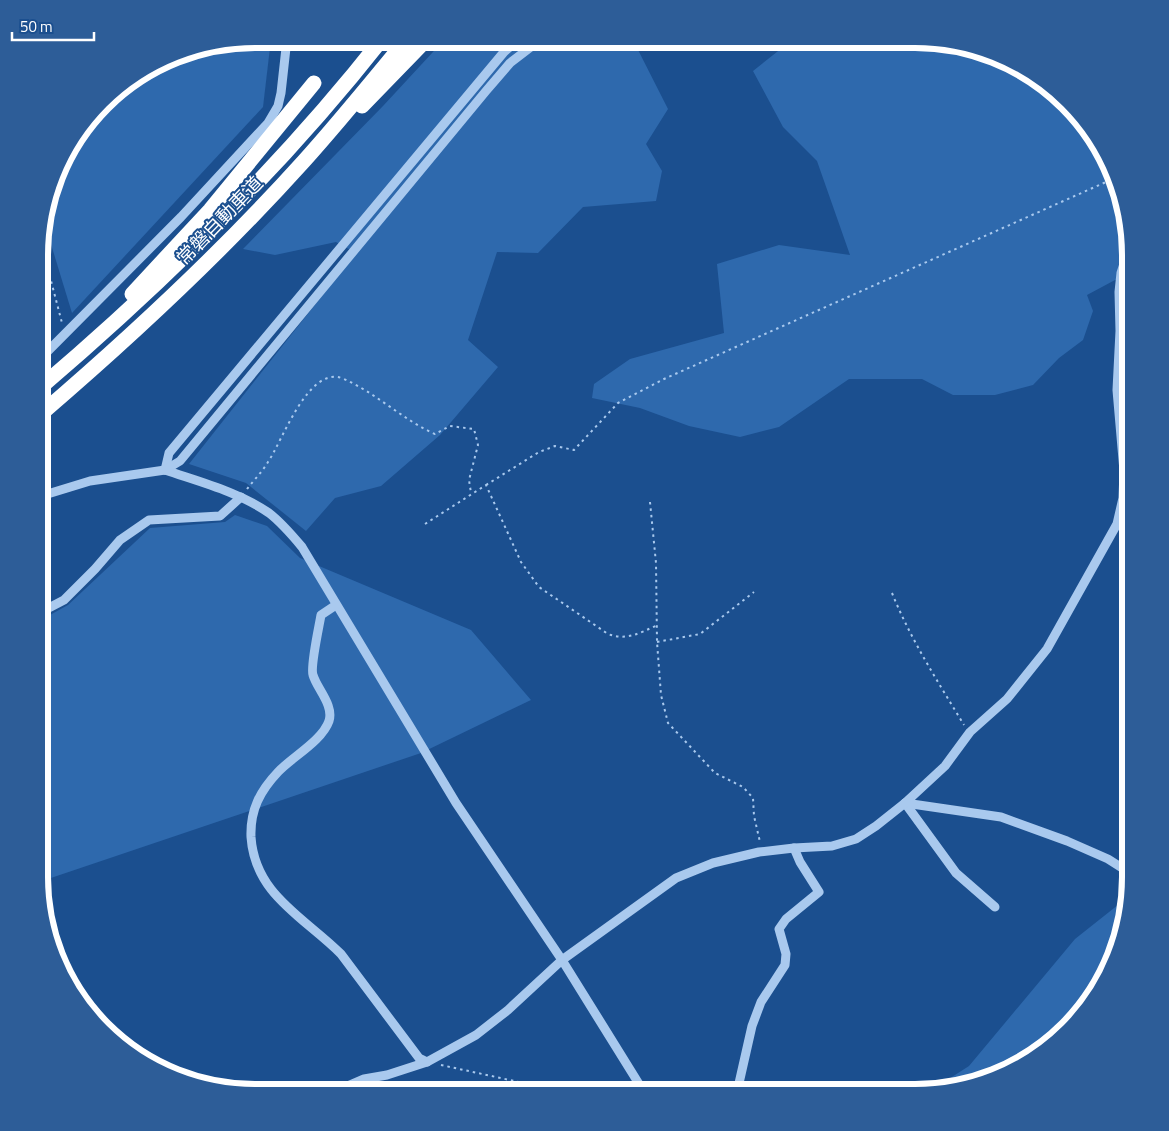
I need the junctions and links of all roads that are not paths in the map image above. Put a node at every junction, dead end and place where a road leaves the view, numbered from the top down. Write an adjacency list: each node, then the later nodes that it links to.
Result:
1 (286, 48): 10 (street)
2 (374, 48): 11 (highway, 常磐自動車道)
3 (400, 48): 8 (highway, 常磐自動車道)
4 (419, 48): 8 (highway)
5 (509, 48): 15 (street)
6 (530, 48): 15 (street)
7 (314, 84): 11 (highway)
8 (304, 162): 13 (highway, 常磐自動車道)
9 (1122, 270): 14 (street)
10 (48, 351)
11 (72, 360): 12 (highway, 常磐自動車道)
12 (48, 381)
13 (48, 407)
14 (1122, 452)
15 (165, 470): 16 (street); 17 (street)
16 (48, 494)
17 (241, 497): 19 (street); 20 (street)
18 (1122, 502): 21 (street)
19 (336, 605): 25 (street); 26 (street)
20 (48, 608)
21 (905, 803): 22 (street); 23 (street); 24 (street)
22 (794, 848): 25 (street); 29 (street)
23 (1122, 868)
24 (996, 907)
25 (562, 960): 26 (street); 28 (street)
26 (427, 1062): 27 (street)
27 (352, 1084)
28 (639, 1084)
29 (739, 1084)

